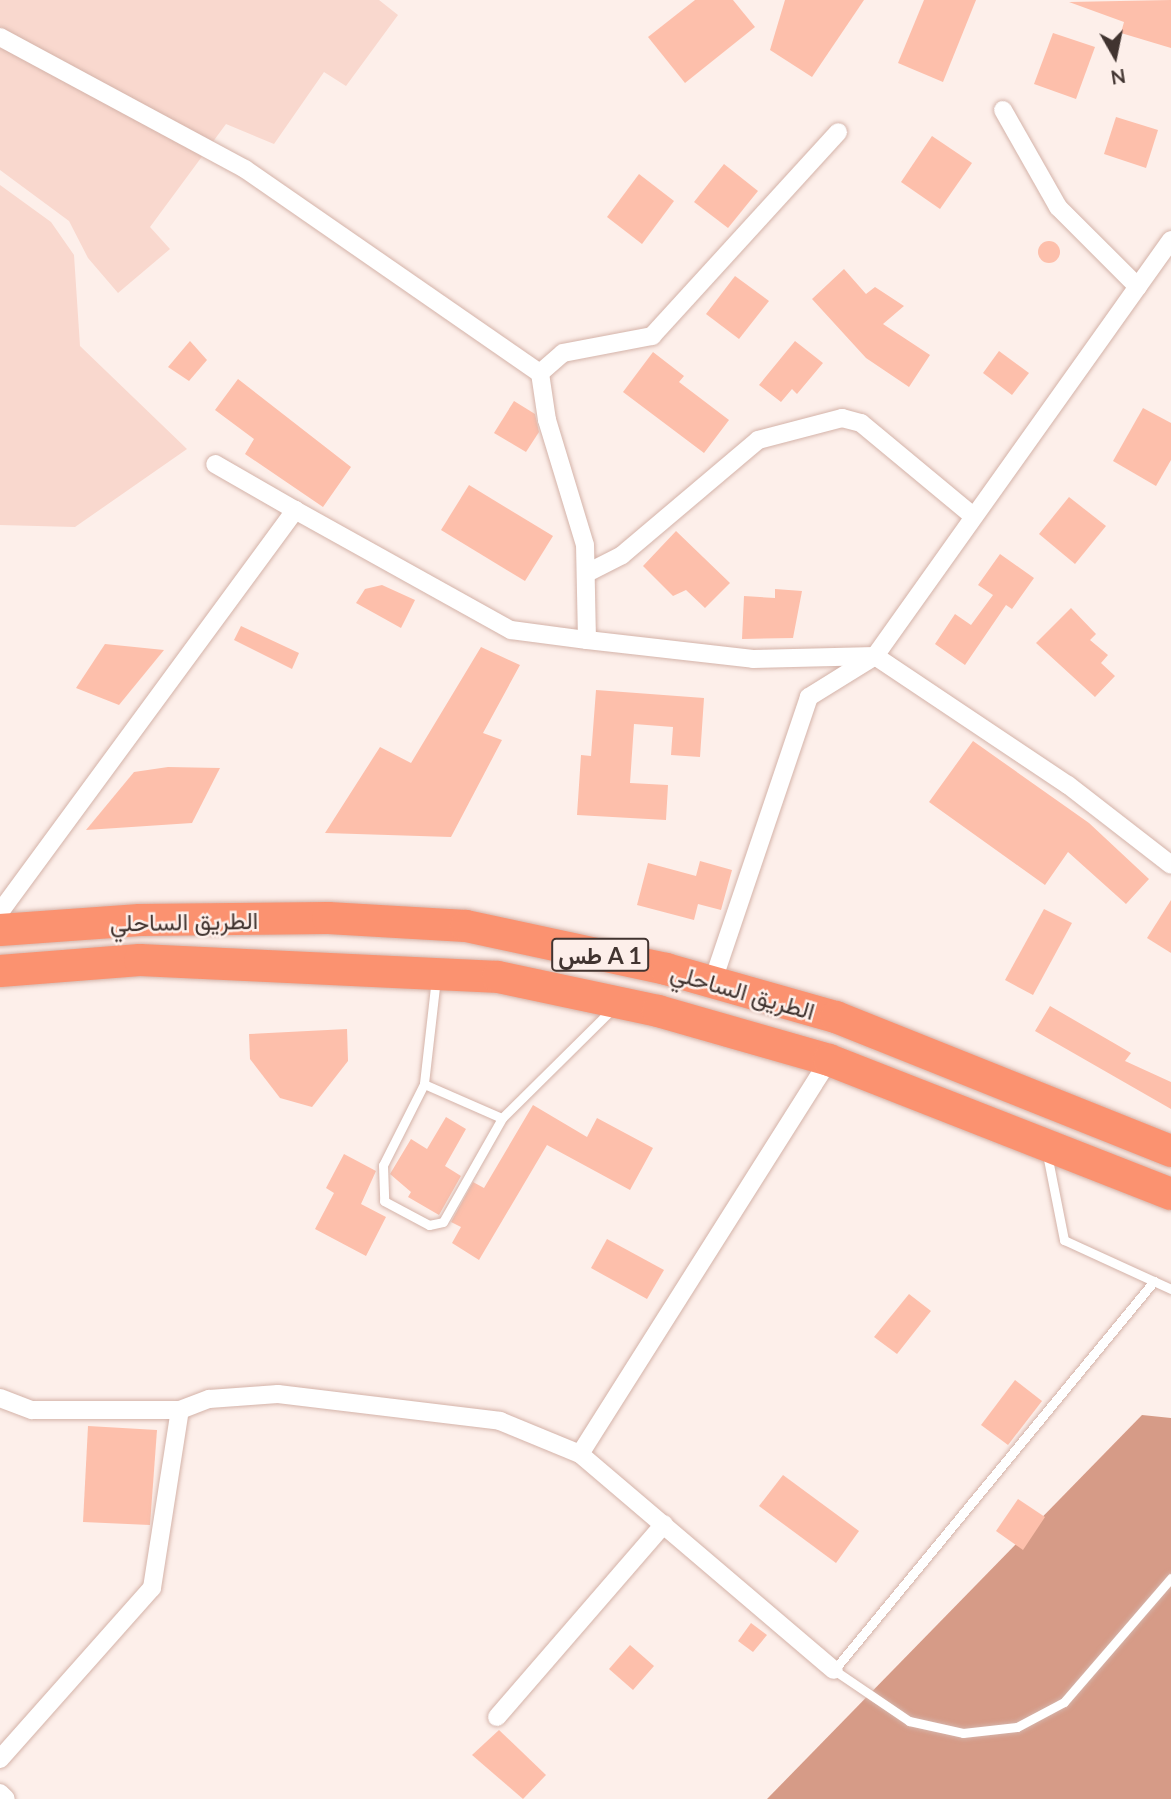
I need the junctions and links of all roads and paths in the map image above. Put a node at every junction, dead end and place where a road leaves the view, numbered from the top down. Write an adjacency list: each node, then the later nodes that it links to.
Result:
1 (0, 37): 6 (street)
2 (1003, 110): 5 (street)
3 (838, 132): 6 (street)
4 (1171, 240): 5 (street)
5 (1138, 287): 9 (street)
6 (540, 373): 10 (street)
7 (215, 464): 8 (street)
8 (295, 510): 11 (street); 14 (street)
9 (973, 516): 10 (street); 12 (street)
10 (589, 572): 11 (street)
11 (587, 639): 12 (street)
12 (875, 656): 13 (street); 18 (street)
13 (1171, 865)
14 (0, 912)
15 (0, 930): 18 (highway, الطريق الساحلي / طس A 1)
16 (0, 971): 17 (highway, الطريق الساحلي / طس A 1)
17 (437, 972): 19 (highway, الطريق الساحلي / طس A 1); 21 (lane)
18 (712, 982): 24 (highway, الطريق الساحلي / طس A 1)
19 (619, 1003): 20 (highway, الطريق الساحلي / طس A 1); 22 (lane)
20 (829, 1060): 23 (highway, الطريق الساحلي / طس A 1); 30 (street)
21 (424, 1084): 22 (lane); 22 (lane)
22 (502, 1118)
23 (1045, 1142): 25 (highway, الطريق الساحلي / طس A 1); 26 (lane)
24 (1171, 1150)
25 (1171, 1194)
26 (1154, 1281): 27 (lane); 33 (lane)
27 (1171, 1289)
28 (0, 1398): 29 (street)
29 (180, 1410): 30 (street); 35 (street)
30 (580, 1454): 31 (street)
31 (664, 1524): 33 (street); 34 (street)
32 (1171, 1578): 33 (lane)
33 (834, 1670)
34 (497, 1717)
35 (0, 1759)
36 (0, 1793): 37 (street)
37 (6, 1799)

